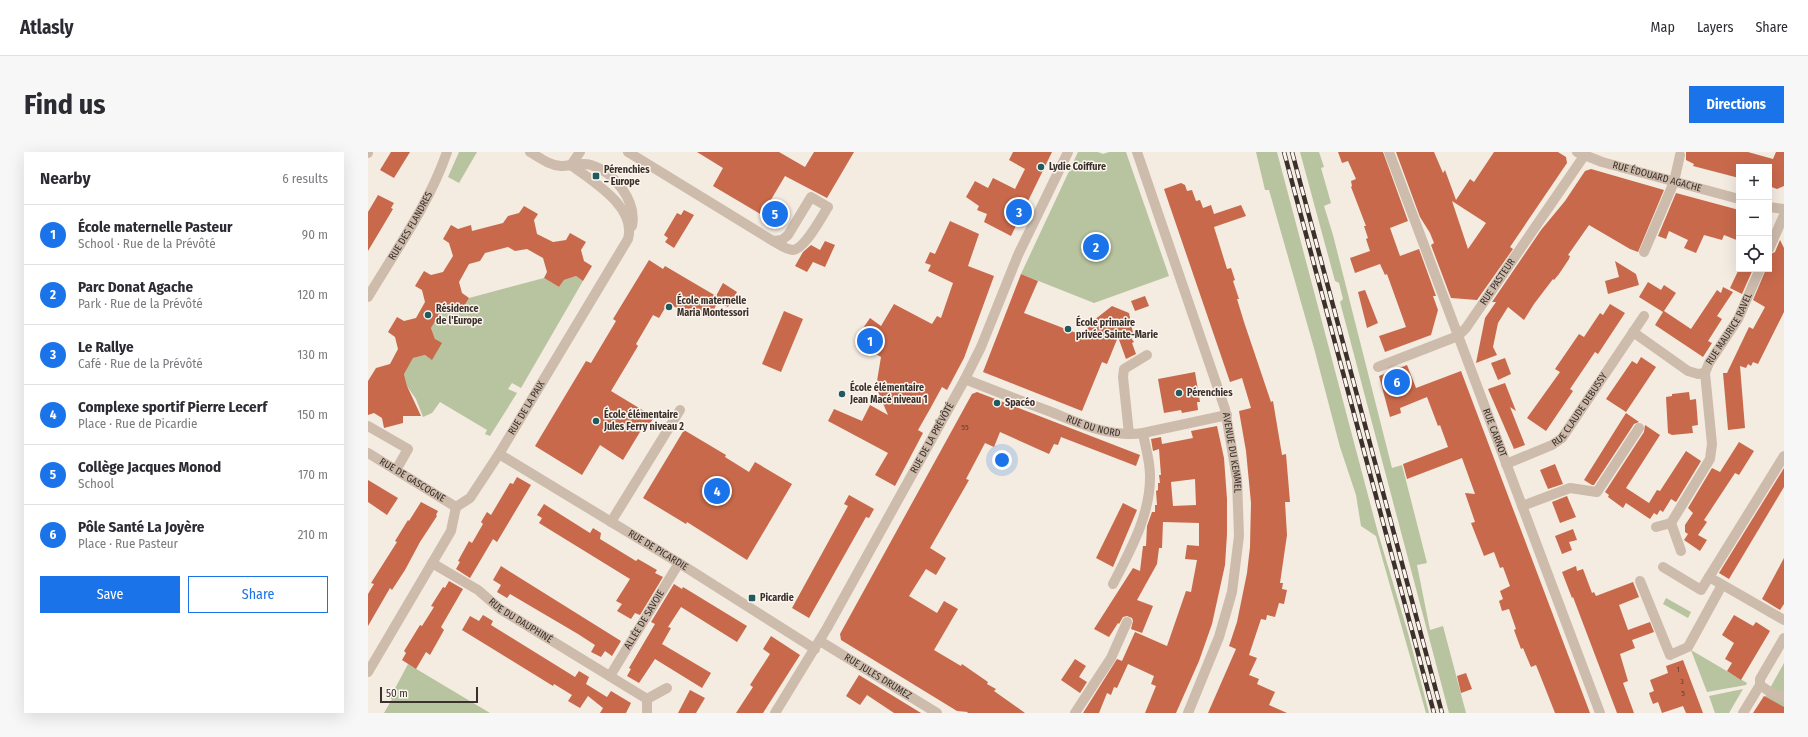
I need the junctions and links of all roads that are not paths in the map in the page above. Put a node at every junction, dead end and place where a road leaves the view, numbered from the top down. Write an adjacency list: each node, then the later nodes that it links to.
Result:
1 (447, 152): 21 (street, RUE DES FLANDRES)
2 (530, 152): 10 (street)
3 (580, 152): 10 (street)
4 (628, 152): 17 (street)
5 (1068, 152): 28 (street, RUE DE LA PRÉVÔTÉ)
6 (1137, 152): 30 (street, AVENUE DU KEMMEL)
7 (1389, 152): 24 (street, RUE CARNOT)
8 (1580, 153): 11 (street, RUE ÉDOUARD AGACHE); 24 (street, RUE PASTEUR)
9 (1680, 154): 11 (street)
10 (571, 165): 16 (street); 16 (street)
11 (1674, 182): 12 (street, RUE ÉDOUARD AGACHE); 19 (street)
12 (1736, 199)
13 (1772, 207): 14 (street)
14 (1784, 209)
15 (1784, 215): 18 (street)
16 (628, 239): 36 (street, RUE DE LA PAIX)
17 (773, 241): 17 (street)
18 (1772, 242)
19 (1644, 252)
20 (1759, 272): 27 (street, RUE MAURICE RAVEL)
21 (368, 297)
22 (1644, 316): 23 (street, RUE CLAUDE DEBUSSY)
23 (1633, 332): 27 (street); 38 (street, RUE CLAUDE DEBUSSY)
24 (1458, 336): 26 (street, RUE PASTEUR); 38 (street, RUE CARNOT)
25 (1147, 355): 34 (street)
26 (1378, 367)
27 (1705, 374): 43 (street, RUE MAURICE RAVEL)
28 (965, 379): 34 (street, RUE DU NORD); 56 (street, RUE DE LA PRÉVÔTÉ)
29 (680, 410): 42 (street)
30 (1227, 415): 33 (street, RUE DU NORD); 67 (street, AVENUE DU KEMMEL)
31 (368, 426): 39 (street)
32 (1639, 428): 40 (street)
33 (1143, 433): 34 (street, RUE DU NORD); 51 (street)
34 (1129, 434)
35 (368, 453): 39 (street, RUE DE GASCOGNE)
36 (499, 454): 41 (street, RUE DE LA PAIX); 42 (street, RUE DE PICARDIE)
37 (1784, 456): 49 (street)
38 (1506, 464): 40 (street, RUE CARNOT)
39 (396, 470): 41 (street, RUE DE GASCOGNE)
40 (1522, 506): 68 (street, RUE CARNOT)
41 (456, 507): 46 (street)
42 (611, 522): 47 (street, RUE DE PICARDIE)
43 (1671, 523): 44 (street); 45 (street)
44 (1656, 527)
45 (1681, 551)
46 (432, 563): 57 (street); 58 (street, RUE DU DAUPHINÉ)
47 (679, 563): 56 (street, RUE DE PICARDIE); 58 (street, ALLÉE DE SAVOIE)
48 (1663, 567): 49 (street)
49 (1709, 578): 52 (street)
50 (1640, 581): 52 (street)
51 (1113, 584)
52 (1722, 585): 53 (street)
53 (1784, 620)
54 (1127, 622): 66 (street)
55 (1784, 638): 59 (street)
56 (817, 645): 64 (street, RUE DE LA PRÉVÔTÉ); 65 (street, RUE JULES DRUMEZ)
57 (368, 672)
58 (610, 676): 62 (street, RUE DU DAUPHINÉ)
59 (1760, 685): 61 (street); 69 (street)
60 (667, 688): 62 (street)
61 (1784, 697)
62 (647, 699): 63 (street)
63 (647, 713)
64 (775, 713)
65 (937, 713)
66 (1075, 713)
67 (1188, 713)
68 (1600, 713)
69 (1743, 713)

